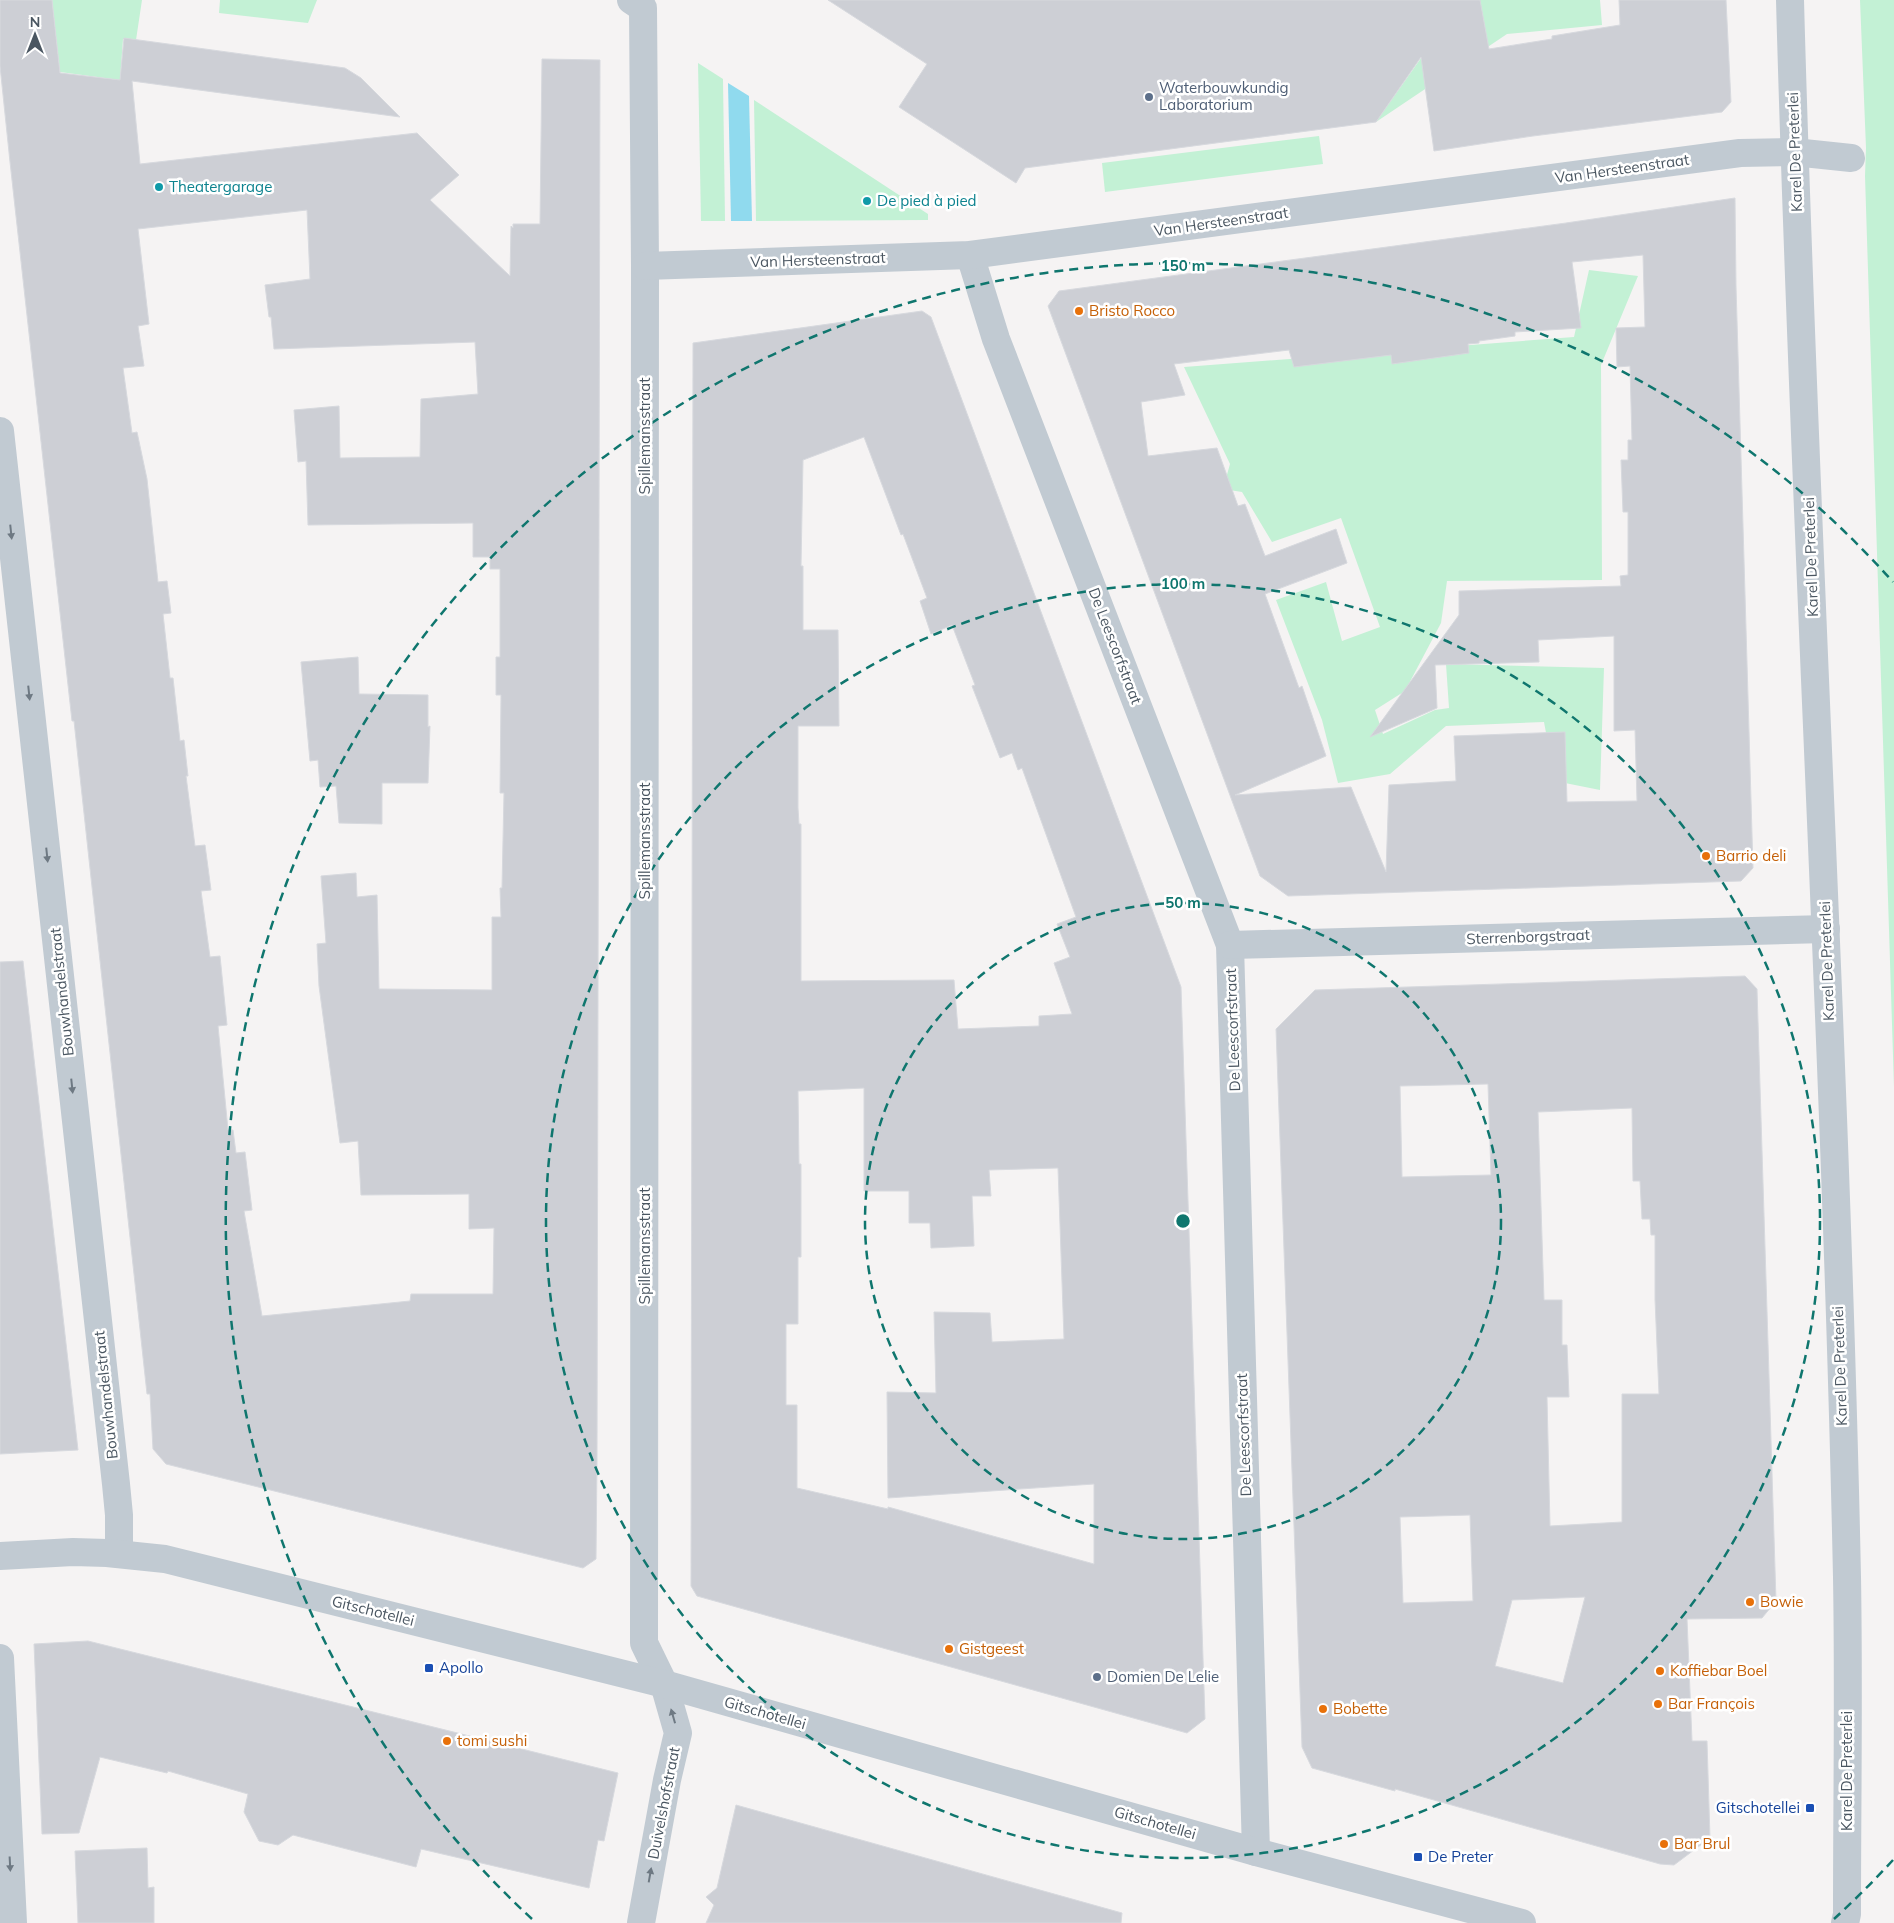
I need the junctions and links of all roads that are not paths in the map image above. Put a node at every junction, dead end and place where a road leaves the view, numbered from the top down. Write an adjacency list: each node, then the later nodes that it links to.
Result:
1 (631, 0): 6 (street, Spillemansstraat)
2 (1790, 0): 3 (street, Karel De Preterlei)
3 (1794, 152): 4 (street, Van Hersteenstraat); 5 (street, Van Hersteenstraat); 9 (street, Karel De Preterlei)
4 (1851, 158)
5 (970, 255): 6 (street, Van Hersteenstraat); 10 (street, De Leescorfstraat)
6 (645, 266): 14 (street, Spillemansstraat)
7 (0, 431): 8 (street, Bouwhandelstraat, one-way to 8)
8 (8, 570): 11 (street, Bouwhandelstraat, one-way to 11)
9 (1826, 929): 10 (street, Sterrenborgstraat); 19 (street, Karel De Preterlei)
10 (1230, 945): 15 (street, De Leescorfstraat)
11 (119, 1554): 12 (street, Gitschotellei); 14 (street, Gitschotellei)
12 (0, 1556)
13 (0, 1658): 16 (street, one-way to 16)
14 (664, 1684): 15 (street, Gitschotellei); 17 (street, Duivelshofstraat, one-way to 14)
15 (1256, 1852): 18 (street, Gitschotellei)
16 (13, 1923)
17 (641, 1923)
18 (1522, 1923)
19 (1845, 1923)

